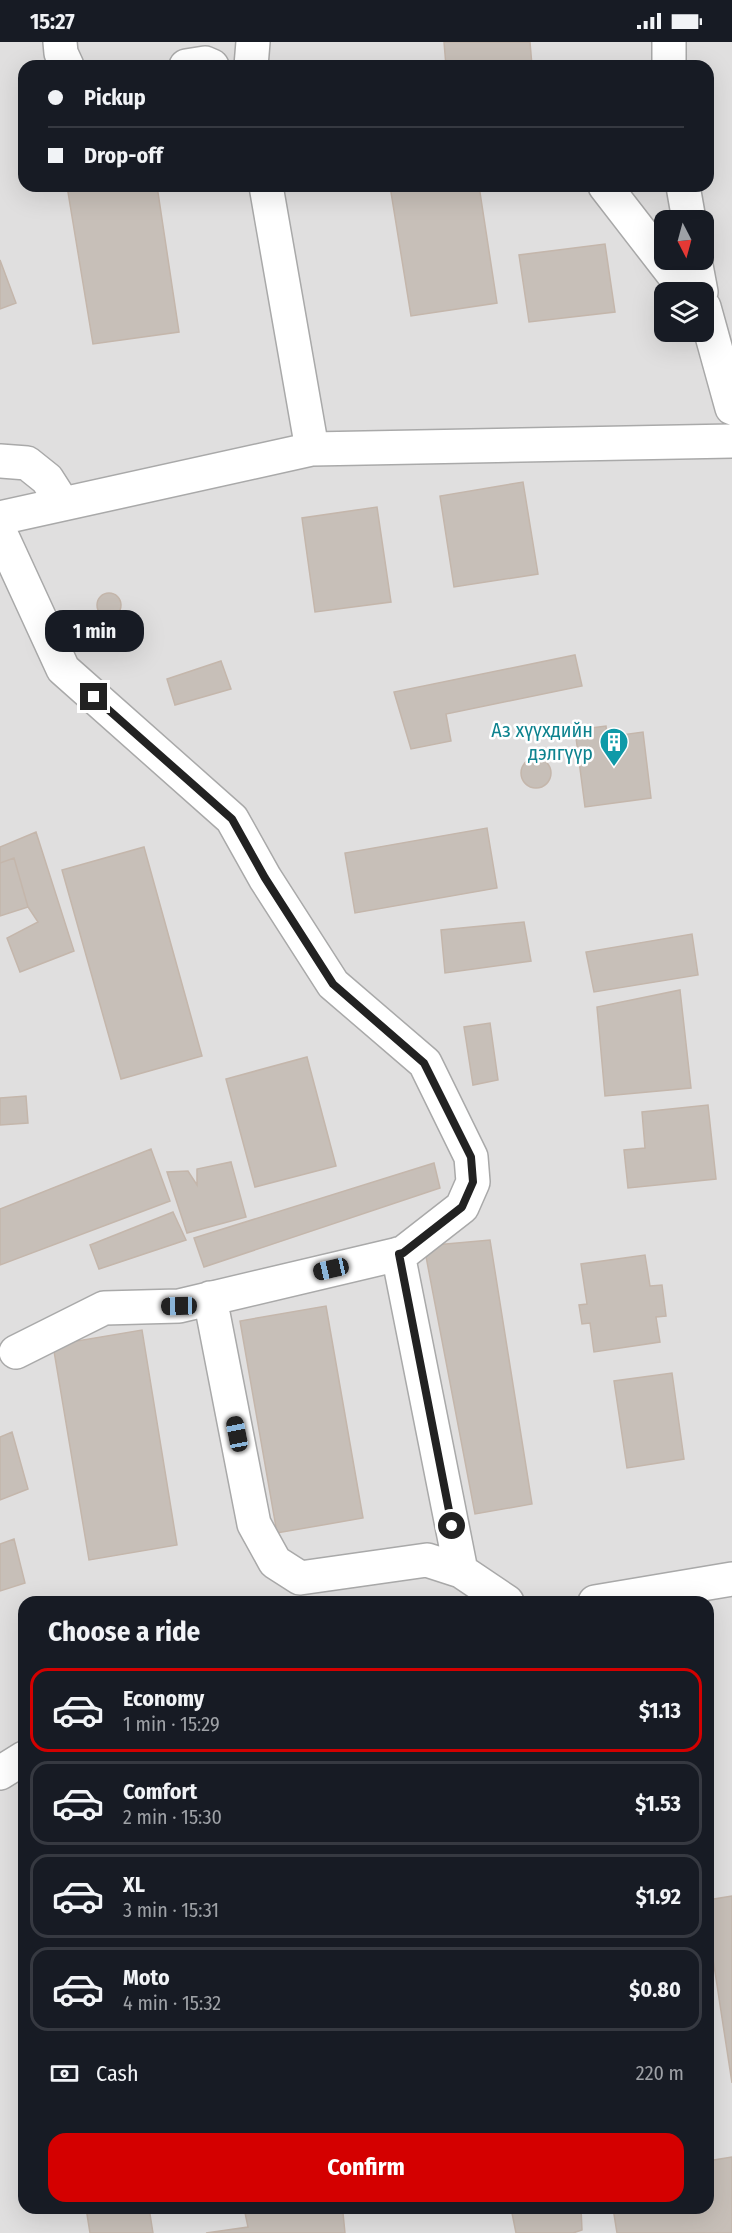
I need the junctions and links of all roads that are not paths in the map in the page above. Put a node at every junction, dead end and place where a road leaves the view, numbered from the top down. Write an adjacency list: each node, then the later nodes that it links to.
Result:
1 (60, 42): 4 (street)
2 (253, 42): 5 (street)
3 (669, 42): 6 (street)
4 (64, 60)
5 (252, 60)
6 (669, 60)
7 (267, 192): 15 (street)
8 (610, 192): 11 (street)
9 (685, 192): 10 (street)
10 (688, 210)
11 (682, 282)
12 (711, 342): 13 (street)
13 (732, 408)
14 (732, 441): 15 (street)
15 (312, 449): 17 (street)
16 (0, 461): 17 (street)
17 (63, 504): 18 (street)
18 (0, 518)
19 (0, 532): 20 (street)
20 (399, 1254): 21 (street); 23 (street)
21 (210, 1298): 22 (street); 23 (street)
22 (16, 1352)
23 (461, 1571): 25 (street)
24 (732, 1579): 26 (street)
25 (498, 1596)
26 (631, 1596)
27 (18, 1762): 28 (street)
28 (0, 1773)

